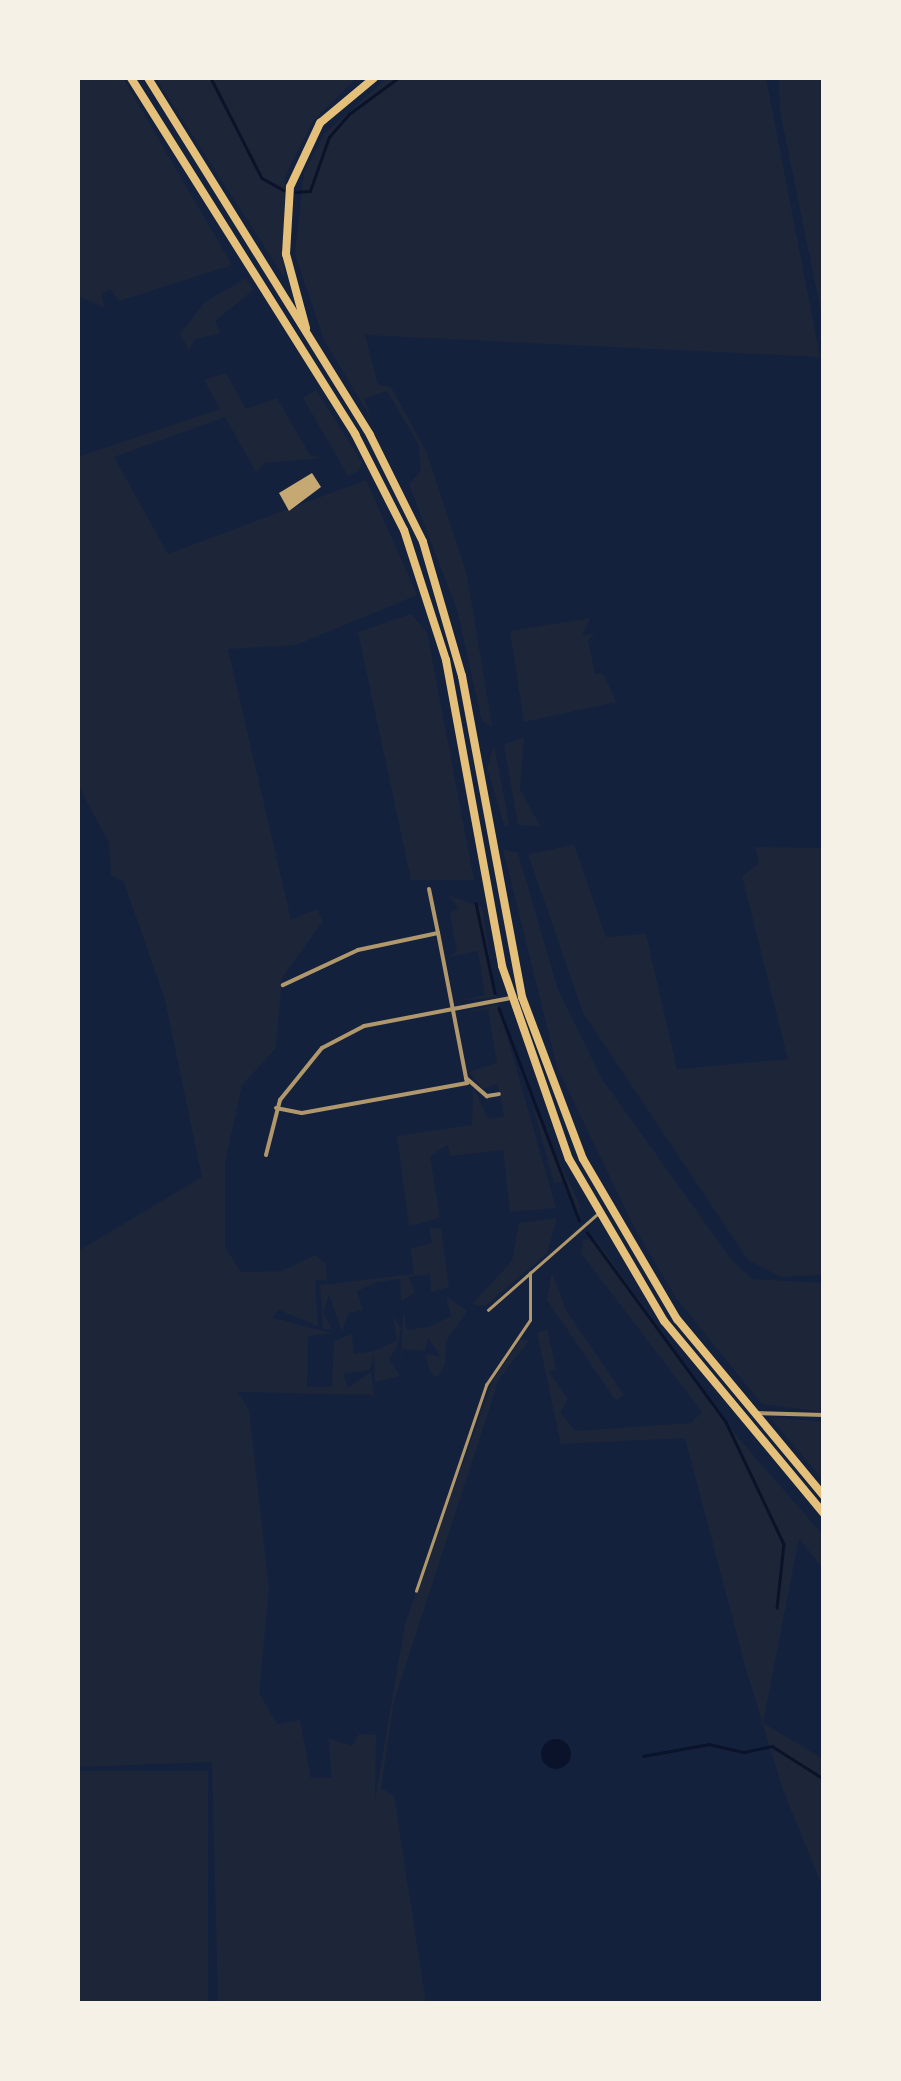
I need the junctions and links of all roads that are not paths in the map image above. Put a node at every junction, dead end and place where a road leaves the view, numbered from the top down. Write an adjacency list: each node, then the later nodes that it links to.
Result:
1 (131, 78): 4 (highway)
2 (148, 78): 4 (highway)
3 (374, 78): 5 (highway)
4 (264, 278): 5 (highway); 9 (highway)
5 (308, 337): 18 (highway)
6 (429, 889): 7 (street)
7 (438, 933): 8 (street); 10 (street)
8 (283, 985)
9 (511, 998): 10 (street); 15 (highway)
10 (452, 1009): 11 (street); 13 (street)
11 (466, 1078): 12 (street); 13 (street)
12 (498, 1094)
13 (276, 1108): 14 (street)
14 (266, 1155)
15 (597, 1214): 16 (lane); 21 (highway)
16 (530, 1272): 17 (lane); 22 (lane)
17 (488, 1310)
18 (753, 1414): 19 (street); 20 (highway)
19 (824, 1415)
20 (824, 1496)
21 (824, 1514)
22 (416, 1591)

